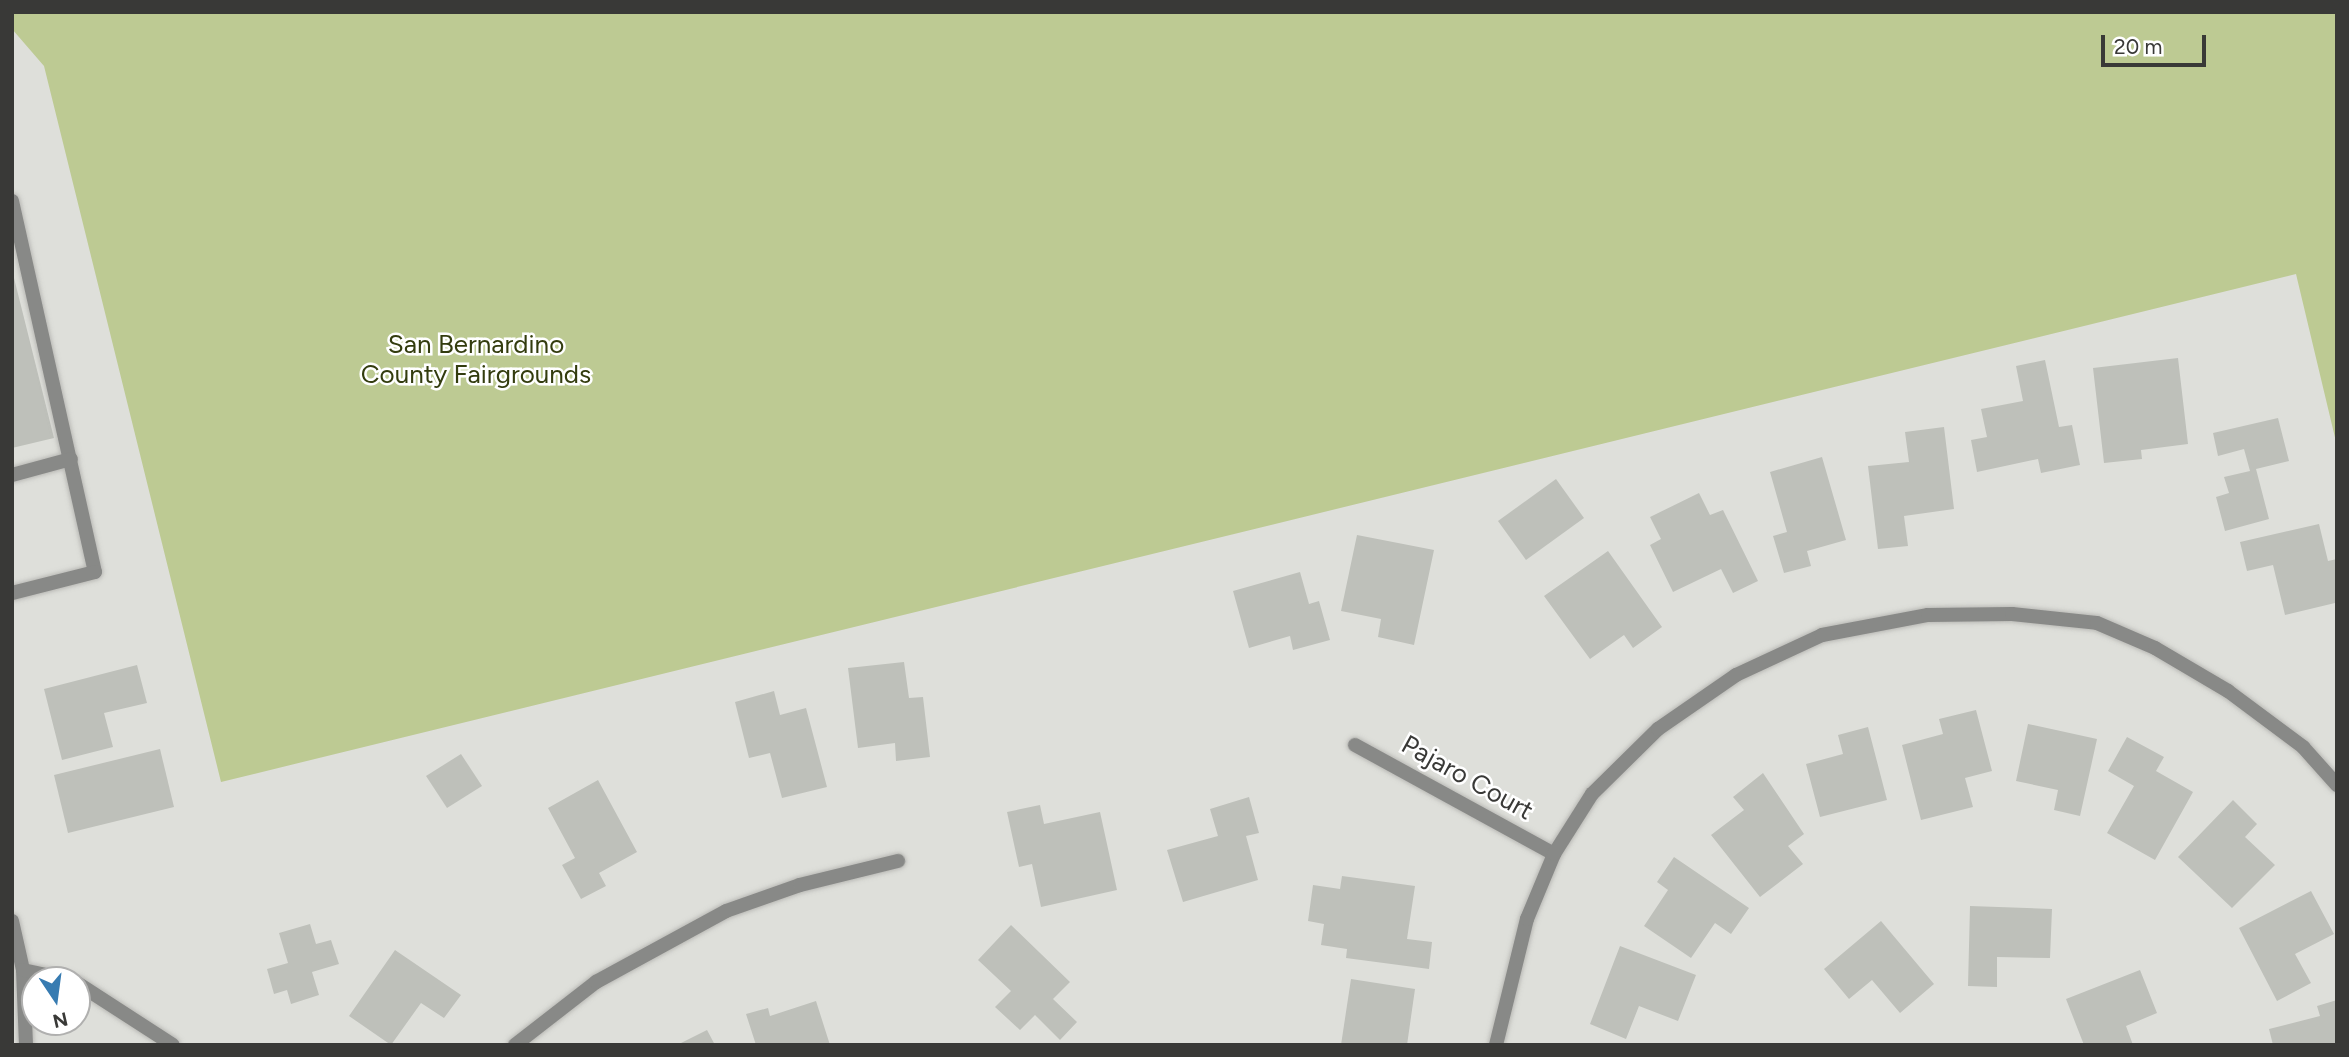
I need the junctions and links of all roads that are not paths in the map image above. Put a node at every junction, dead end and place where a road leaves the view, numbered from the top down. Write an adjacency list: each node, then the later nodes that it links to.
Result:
1 (12, 201): 2 (street)
2 (71, 459): 3 (street); 4 (street)
3 (12, 475)
4 (12, 593)
5 (1355, 745): 7 (street, Pajaro Court)
6 (2337, 785): 7 (street)
7 (1555, 854): 14 (street)
8 (898, 862): 13 (street)
9 (12, 921): 10 (street)
10 (22, 966)
11 (91, 992): 12 (street)
12 (173, 1045)
13 (516, 1045)
14 (1496, 1045)

